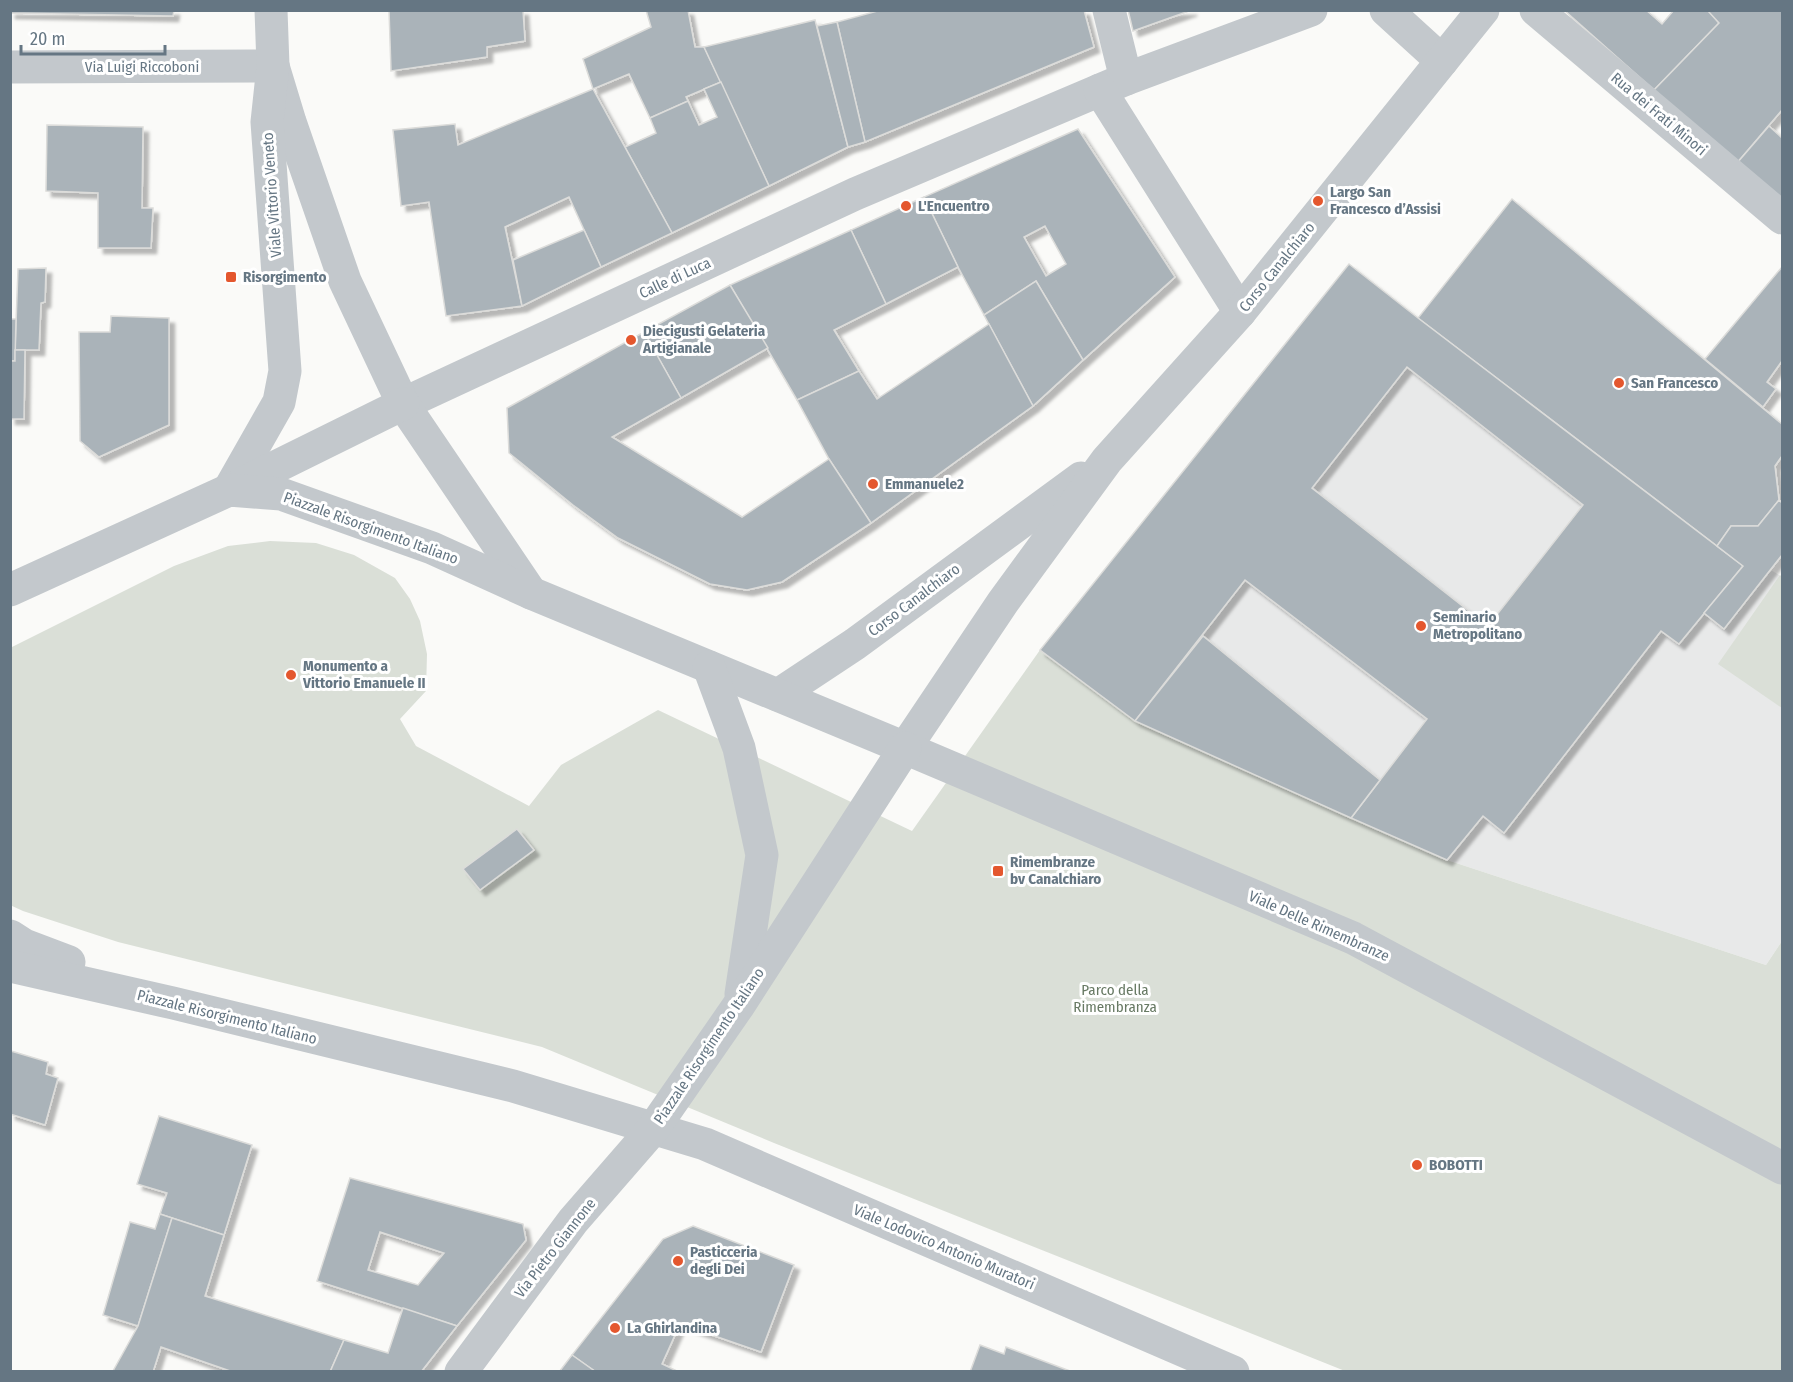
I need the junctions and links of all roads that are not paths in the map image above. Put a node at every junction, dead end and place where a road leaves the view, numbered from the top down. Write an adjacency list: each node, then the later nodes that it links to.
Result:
1 (271, 10): 8 (street, Viale Vittorio Veneto)
2 (1109, 10): 10 (street)
3 (1311, 10): 10 (street)
4 (1386, 10): 7 (street)
5 (1483, 10): 7 (street, Corso Canalchiaro)
6 (1536, 10): 11 (street, Rua dei Frati Minori)
7 (1442, 61): 12 (street, Corso Canalchiaro)
8 (273, 66): 9 (street, Via Luigi Riccoboni); 13 (street, Viale Vittorio Veneto); 15 (street, Viale Vittorio Veneto)
9 (10, 68)
10 (1113, 85): 12 (street); 13 (street, Calle di Luca)
11 (1782, 218)
12 (1240, 312): 14 (street, Corso Canalchiaro)
13 (403, 404): 15 (street, Calle di Luca); 17 (street)
14 (1107, 460): 19 (street, Corso Canalchiaro); 20 (street, Corso Canalchiaro)
15 (229, 490): 16 (street, Piazzale Risorgimento Italiano); 17 (street, Piazzale Risorgimento Italiano)
16 (10, 590)
17 (531, 593): 18 (street, Piazzale Risorgimento Italiano)
18 (710, 667): 19 (street, Piazzale Risorgimento Italiano); 24 (street)
19 (778, 695): 20 (street, Piazzale Risorgimento Italiano)
20 (905, 748): 24 (street, Piazzale Risorgimento Italiano); 26 (street, Viale Delle Rimembranze)
21 (10, 936): 23 (street)
22 (10, 966): 23 (street, Piazzale Risorgimento Italiano)
23 (173, 1003): 25 (street, Piazzale Risorgimento Italiano)
24 (739, 1005): 25 (street, Piazzale Risorgimento Italiano)
25 (653, 1129): 27 (street, Via Pietro Giannone); 28 (street, Viale Lodovico Antonio Muratori)
26 (1782, 1168)
27 (461, 1371)
28 (1233, 1371)

